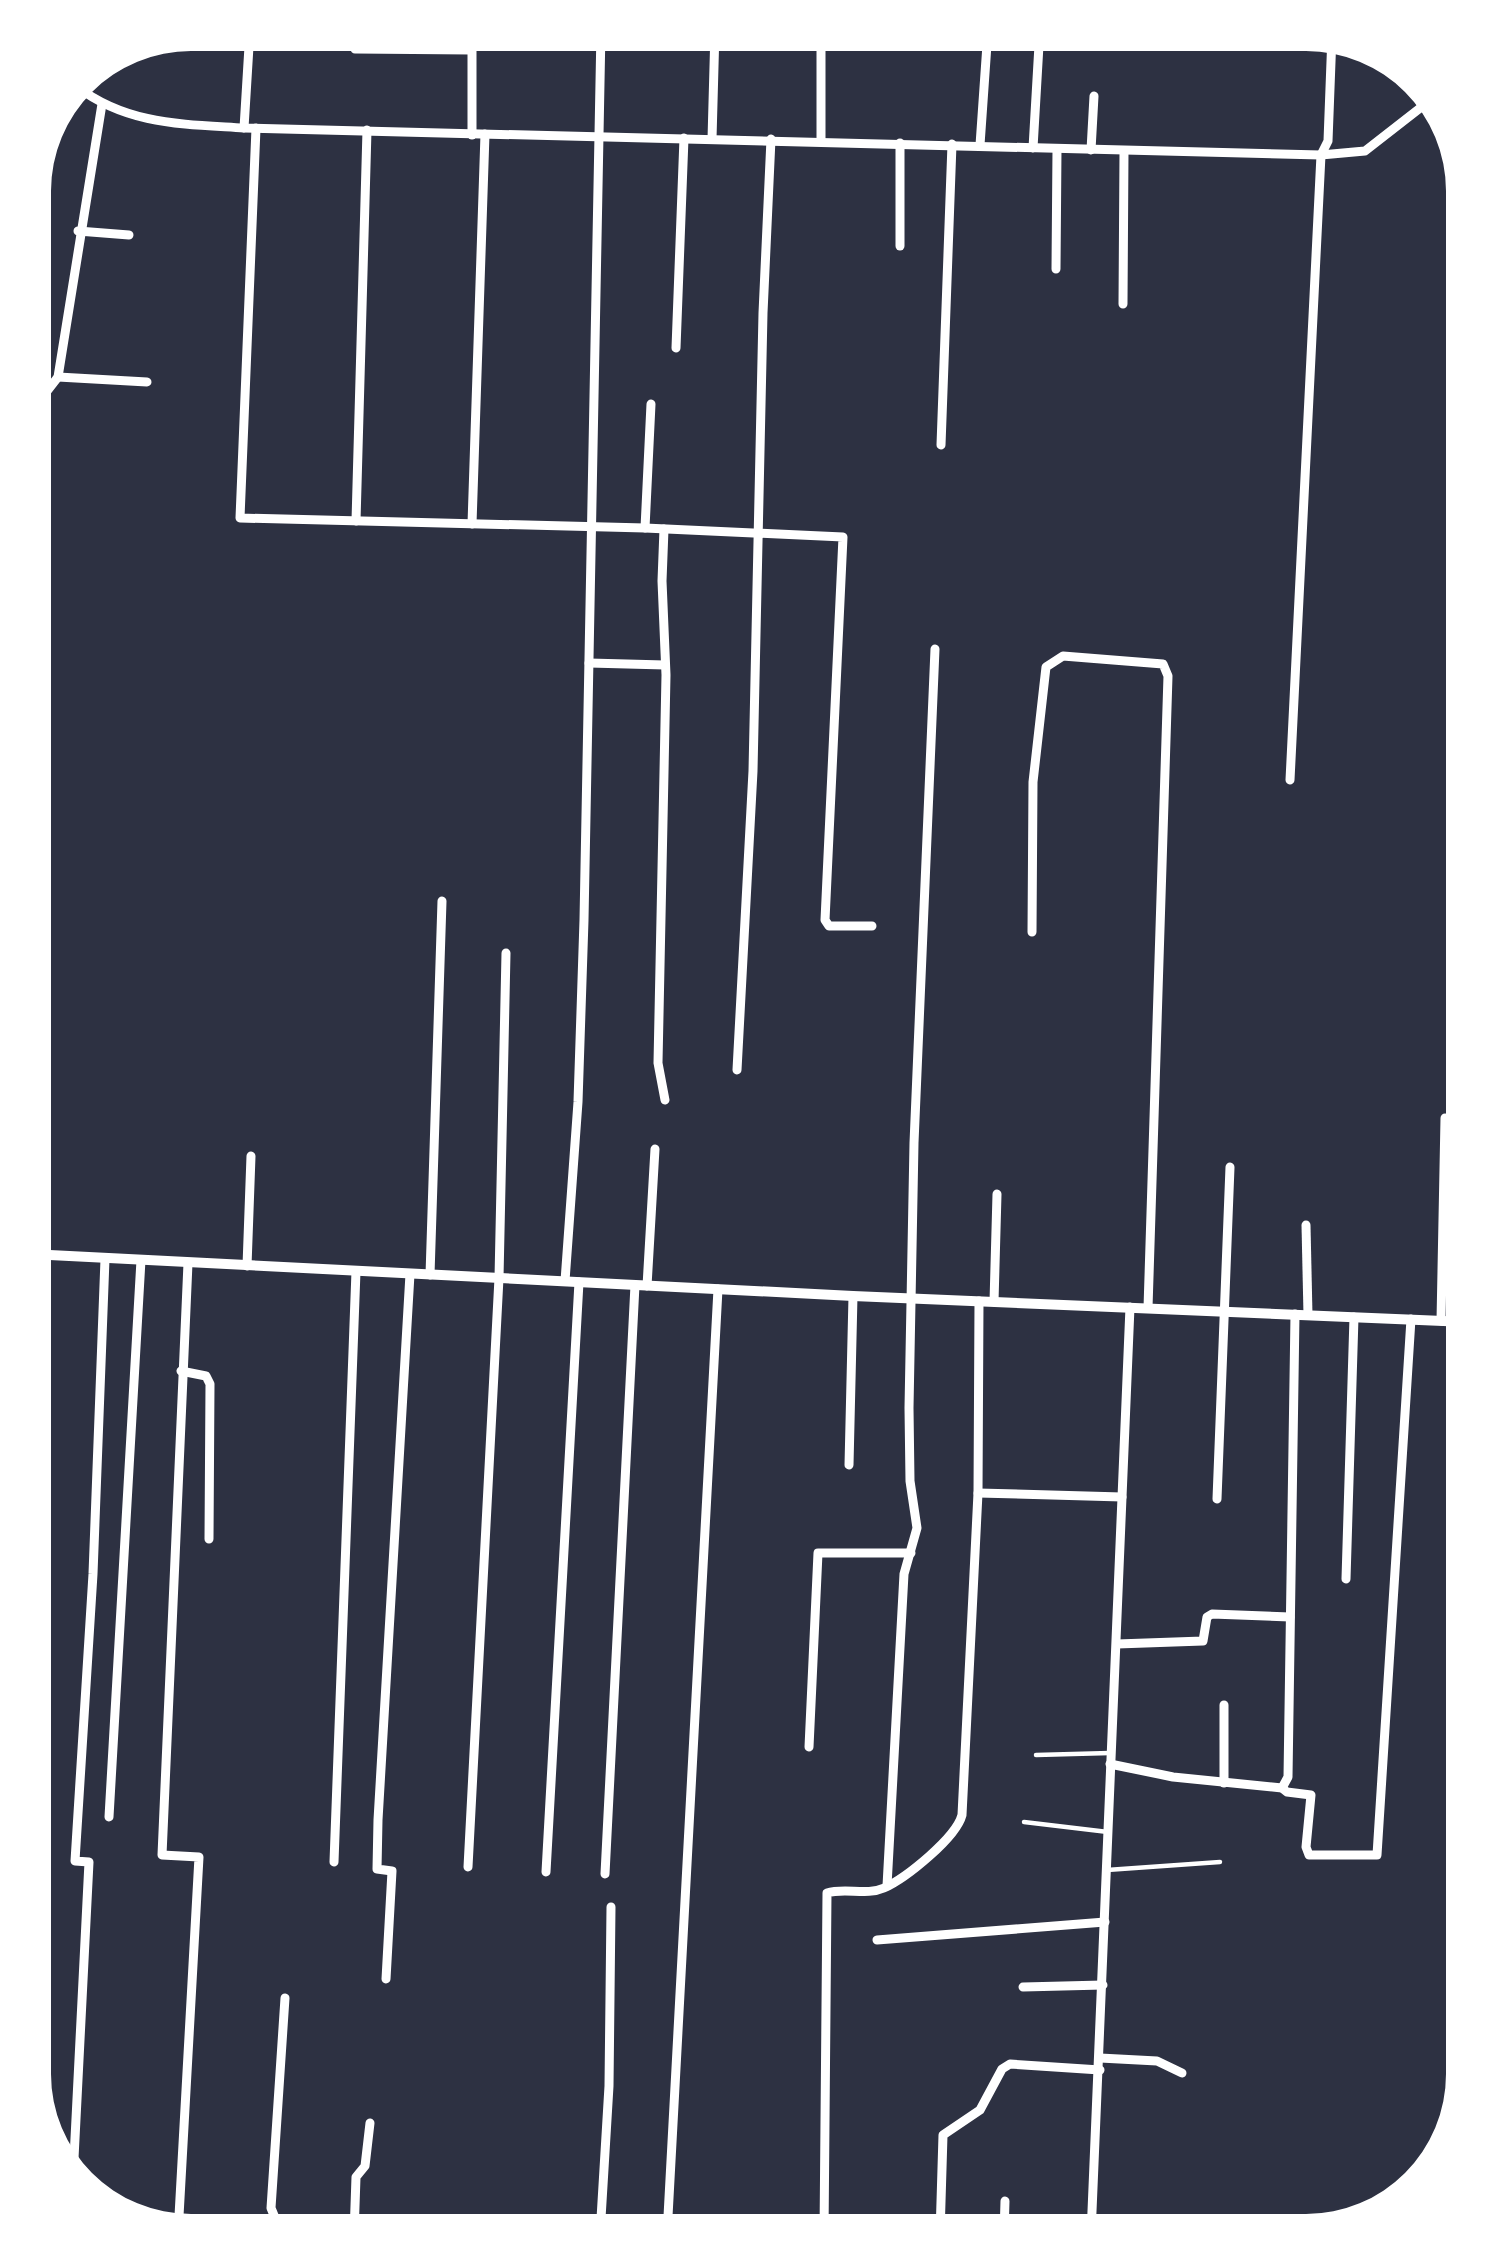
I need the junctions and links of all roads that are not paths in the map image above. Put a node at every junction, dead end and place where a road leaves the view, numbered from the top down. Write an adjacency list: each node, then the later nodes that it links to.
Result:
1 (250, 51): 13 (street)
2 (472, 51): 16 (street)
3 (601, 51): 17 (street)
4 (715, 51): 19 (street)
5 (821, 51): 21 (street)
6 (987, 51): 24 (street)
7 (1039, 51): 25 (street)
8 (1331, 54): 29 (street)
9 (89, 95): 11 (street)
10 (1094, 96): 27 (street)
11 (102, 104): 13 (street); 30 (street)
12 (1419, 109): 29 (street)
13 (250, 128): 14 (street); 41 (street)
14 (367, 130): 16 (street); 41 (street)
15 (485, 134): 16 (street); 17 (street); 42 (street)
16 (472, 135)
17 (600, 135): 18 (street); 43 (street)
18 (684, 138): 19 (street); 35 (street)
19 (712, 139): 20 (street)
20 (771, 139): 21 (street); 46 (street)
21 (821, 140): 22 (street)
22 (901, 143): 23 (street); 32 (street)
23 (952, 144): 24 (street); 40 (street)
24 (980, 145): 25 (street)
25 (1034, 148): 26 (street)
26 (1057, 149): 27 (street); 33 (street)
27 (1091, 150): 28 (street)
28 (1124, 152): 29 (street); 34 (street)
29 (1322, 155): 50 (street)
30 (78, 230): 31 (street); 36 (street)
31 (129, 235)
32 (899, 246)
33 (1056, 269)
34 (1124, 304)
35 (676, 348)
36 (58, 377): 37 (street); 38 (street)
37 (147, 382)
38 (51, 386)
39 (651, 404): 44 (street)
40 (941, 446)
41 (356, 521): 42 (street)
42 (472, 524): 43 (street)
43 (591, 527): 44 (street); 48 (street)
44 (645, 528): 45 (street)
45 (664, 529): 46 (street); 49 (street)
46 (757, 532): 52 (street); 55 (street)
47 (935, 649): 77 (street)
48 (589, 663): 49 (street); 72 (street)
49 (664, 664): 56 (street)
50 (1290, 780)
51 (442, 901): 70 (street)
52 (872, 926)
53 (1033, 932): 81 (street)
54 (506, 953): 71 (street)
55 (737, 1070)
56 (664, 1100)
57 (1445, 1118): 86 (street)
58 (655, 1149): 74 (street)
59 (251, 1156): 67 (street)
60 (1231, 1168): 82 (street)
61 (997, 1193): 79 (street)
62 (1306, 1225): 83 (street)
63 (51, 1255): 64 (street)
64 (105, 1258): 65 (street); 124 (street)
65 (140, 1261): 66 (street); 104 (street)
66 (188, 1263): 67 (street); 88 (street)
67 (247, 1266): 68 (street)
68 (356, 1271): 69 (street); 107 (street)
69 (410, 1274): 70 (street); 117 (street)
70 (430, 1275): 71 (street)
71 (499, 1278): 72 (street); 109 (street)
72 (565, 1281): 73 (street)
73 (579, 1282): 74 (street); 111 (street)
74 (641, 1285): 75 (street); 112 (street)
75 (718, 1289): 76 (street); 130 (street)
76 (853, 1296): 77 (street); 89 (street)
77 (912, 1298): 78 (street); 94 (street)
78 (979, 1301): 79 (street); 90 (street)
79 (994, 1302): 80 (street)
80 (1130, 1307): 81 (street); 91 (street)
81 (1148, 1308): 82 (street)
82 (1223, 1312): 83 (street); 92 (street)
83 (1302, 1315): 84 (street); 96 (street)
84 (1354, 1317): 85 (street); 95 (street)
85 (1411, 1319): 86 (street); 103 (street)
86 (1441, 1321): 87 (street)
87 (1446, 1321)
88 (181, 1371): 93 (street); 126 (street)
89 (849, 1465)
90 (978, 1492): 91 (street); 113 (street)
91 (1122, 1497): 97 (street)
92 (1216, 1499)
93 (209, 1539)
94 (910, 1553): 99 (street); 113 (street)
95 (1346, 1579)
96 (1290, 1617): 97 (street); 103 (street)
97 (1117, 1644): 101 (street)
98 (1224, 1705): 102 (street)
99 (809, 1747)
100 (1036, 1755): 101 (lane)
101 (1110, 1758): 102 (street); 106 (street)
102 (1224, 1783): 103 (street)
103 (1282, 1788)
104 (110, 1817)
105 (1024, 1822): 106 (lane)
106 (1108, 1832): 110 (street)
107 (334, 1862)
108 (1220, 1862): 110 (lane)
109 (468, 1867)
110 (1107, 1870): 115 (street)
111 (546, 1872)
112 (605, 1874)
113 (887, 1886): 131 (street)
114 (611, 1907): 129 (street)
115 (1105, 1922): 116 (street); 118 (street)
116 (877, 1940)
117 (386, 1978)
118 (1103, 1984): 119 (street); 121 (street)
119 (1023, 1987)
120 (285, 1998): 127 (street)
121 (1100, 2064): 122 (street); 132 (street); 134 (street)
122 (1182, 2073)
123 (370, 2123): 128 (street)
124 (74, 2150)
125 (1005, 2201): 133 (street)
126 (179, 2214)
127 (273, 2214)
128 (355, 2214)
129 (601, 2214)
130 (668, 2214)
131 (824, 2214)
132 (941, 2214)
133 (1005, 2214)
134 (1092, 2214)

